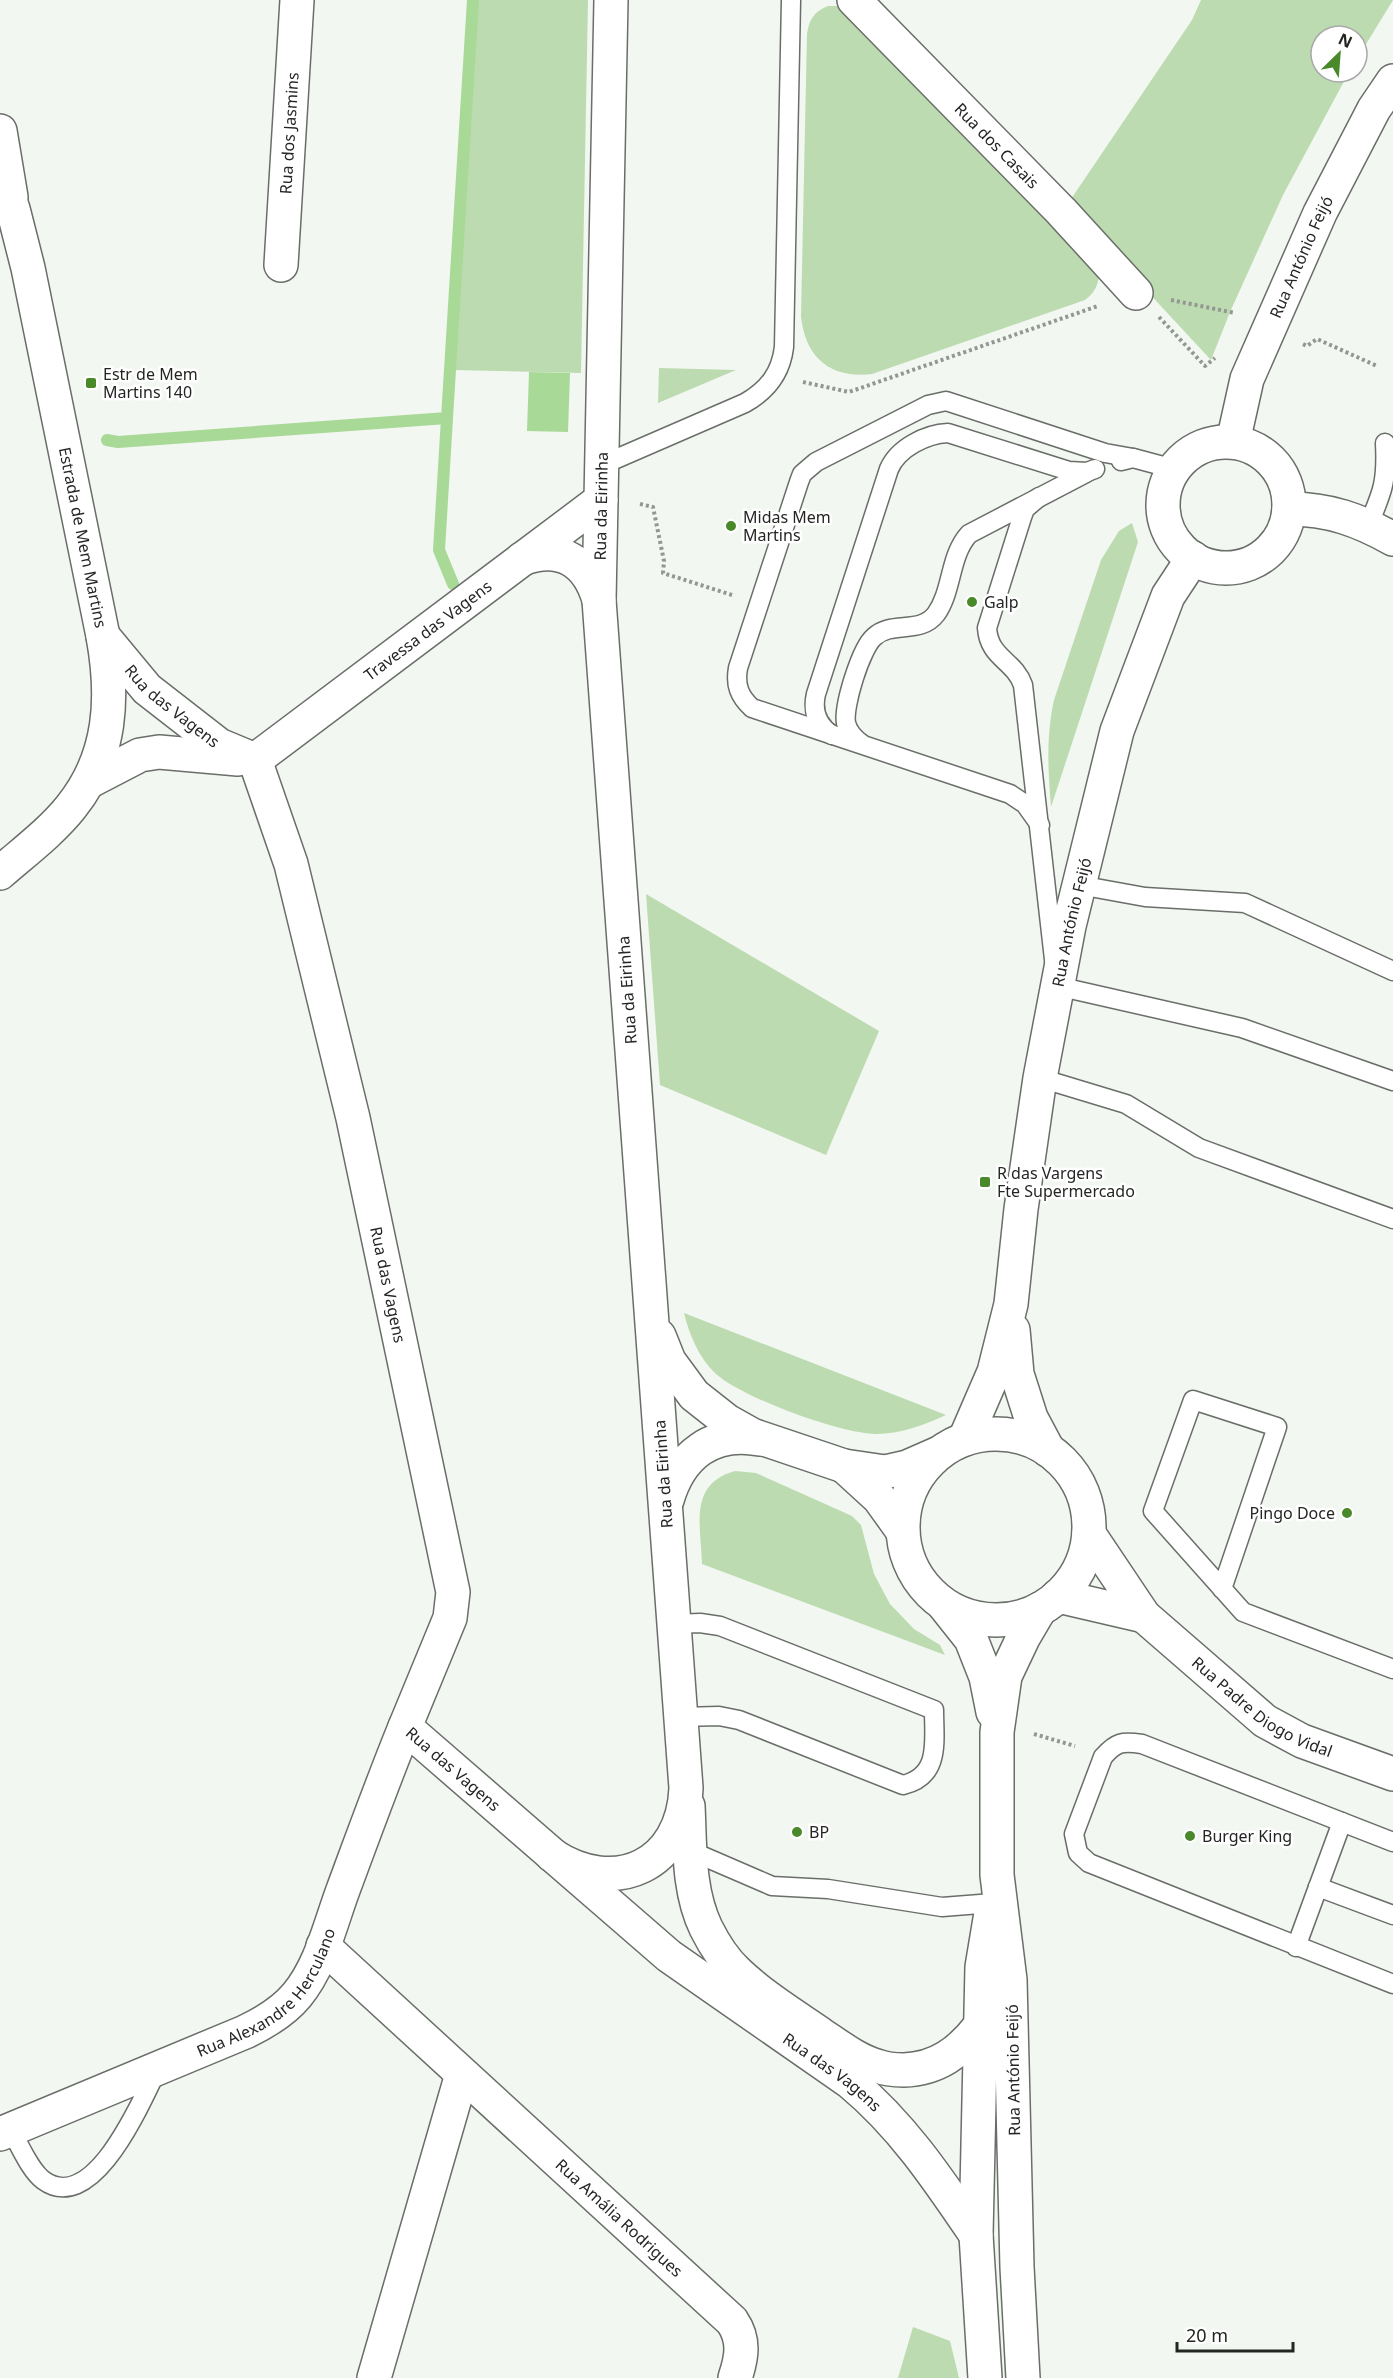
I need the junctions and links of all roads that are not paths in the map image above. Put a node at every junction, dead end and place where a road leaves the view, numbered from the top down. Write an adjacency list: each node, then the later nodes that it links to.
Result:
1 (297, 0): 9 (street, Rua dos Jasmins)
2 (611, 0): 14 (street, Rua da Eirinha)
3 (790, 0): 14 (lane)
4 (854, 0): 10 (street, Rua dos Casais)
5 (1393, 81): 11 (street, Rua António Feijó)
6 (0, 131): 8 (street)
7 (0, 171): 8 (street, Estrada de Mem Martins)
8 (7, 211): 24 (street, Estrada de Mem Martins)
9 (281, 266)
10 (1136, 292)
11 (1233, 442): 16 (street); 19 (street)
12 (1385, 443): 20 (lane)
13 (1132, 458): 15 (lane); 16 (lane); 25 (lane)
14 (602, 465): 18 (street, Rua da Eirinha)
15 (1095, 469): 17 (lane); 25 (lane)
16 (1174, 469): 21 (street)
17 (1039, 497): 26 (lane); 29 (lane)
18 (601, 500): 22 (street, Travessa das Vagens); 23 (street, Rua da Eirinha)
19 (1290, 509): 20 (street); 21 (street)
20 (1385, 529)
21 (1193, 558): 31 (street, Rua António Feijó)
22 (522, 559): 23 (street); 27 (street, Travessa das Vagens)
23 (599, 600): 37 (street, Rua da Eirinha)
24 (103, 636): 27 (street, Rua das Vagens); 28 (street, Estrada de Mem Martins)
25 (837, 737): 26 (lane)
26 (869, 748): 29 (lane)
27 (255, 760): 28 (street, Rua das Vagens); 53 (street, Rua das Vagens)
28 (88, 782): 30 (street, Estrada de Mem Martins)
29 (1040, 825): 33 (lane)
30 (0, 873)
31 (1079, 885): 32 (lane); 33 (street, Rua António Feijó)
32 (1393, 971)
33 (1058, 986): 34 (street, Rua António Feijó); 35 (lane)
34 (1040, 1078): 36 (lane); 38 (street, Rua António Feijó)
35 (1393, 1081)
36 (1393, 1219)
37 (650, 1294): 39 (street); 43 (street, Rua da Eirinha)
38 (1011, 1304): 40 (street, Rua António Feijó); 41 (street, Rua António Feijó)
39 (771, 1441): 42 (street); 43 (street)
40 (952, 1446): 41 (street); 42 (street); 44 (street)
41 (1048, 1450): 45 (street)
42 (844, 1466): 44 (street)
43 (665, 1506): 50 (street, Rua da Eirinha)
44 (902, 1530): 48 (street)
45 (1089, 1534): 47 (street); 49 (street, Rua Padre Diogo Vidal)
46 (1222, 1589): 46 (lane); 51 (lane)
47 (1049, 1603): 48 (street); 49 (street, Rua Padre Diogo Vidal); 54 (street, Rua António Feijó)
48 (943, 1604): 54 (street, Rua António Feijó)
49 (1144, 1616): 55 (street, Rua Padre Diogo Vidal)
50 (674, 1624): 52 (street, Rua da Eirinha); 52 (lane)
51 (1393, 1670)
52 (681, 1717): 56 (street, Rua da Eirinha)
53 (405, 1727): 60 (street, Rua das Vagens); 64 (street, Rua Alexandre Herculano)
54 (997, 1732): 62 (street, Rua António Feijó)
55 (1393, 1774)
56 (686, 1788): 59 (street, Rua das Vagens); 60 (street, Rua da Eirinha)
57 (1342, 1822): 58 (lane); 61 (lane); 65 (lane)
58 (1393, 1842)
59 (691, 1851): 62 (lane); 67 (street, Rua das Vagens)
60 (552, 1855): 71 (street, Rua das Vagens)
61 (1318, 1887): 63 (lane); 65 (lane)
62 (995, 1889): 67 (street, Rua António Feijó); 75 (street, Rua António Feijó)
63 (1393, 1916)
64 (323, 1946): 68 (street, Rua Alexandre Herculano); 69 (street, Rua Amália Rodrigues)
65 (1296, 1947): 66 (lane)
66 (1393, 1984)
67 (980, 2026): 71 (street, Rua António Feijó)
68 (159, 2068): 70 (street, Rua Alexandre Herculano); 70 (lane)
69 (462, 2074): 72 (street); 73 (street, Rua Amália Rodrigues)
70 (5, 2132)
71 (976, 2235): 74 (street)
72 (375, 2378)
73 (735, 2378)
74 (985, 2378)
75 (1023, 2378)

